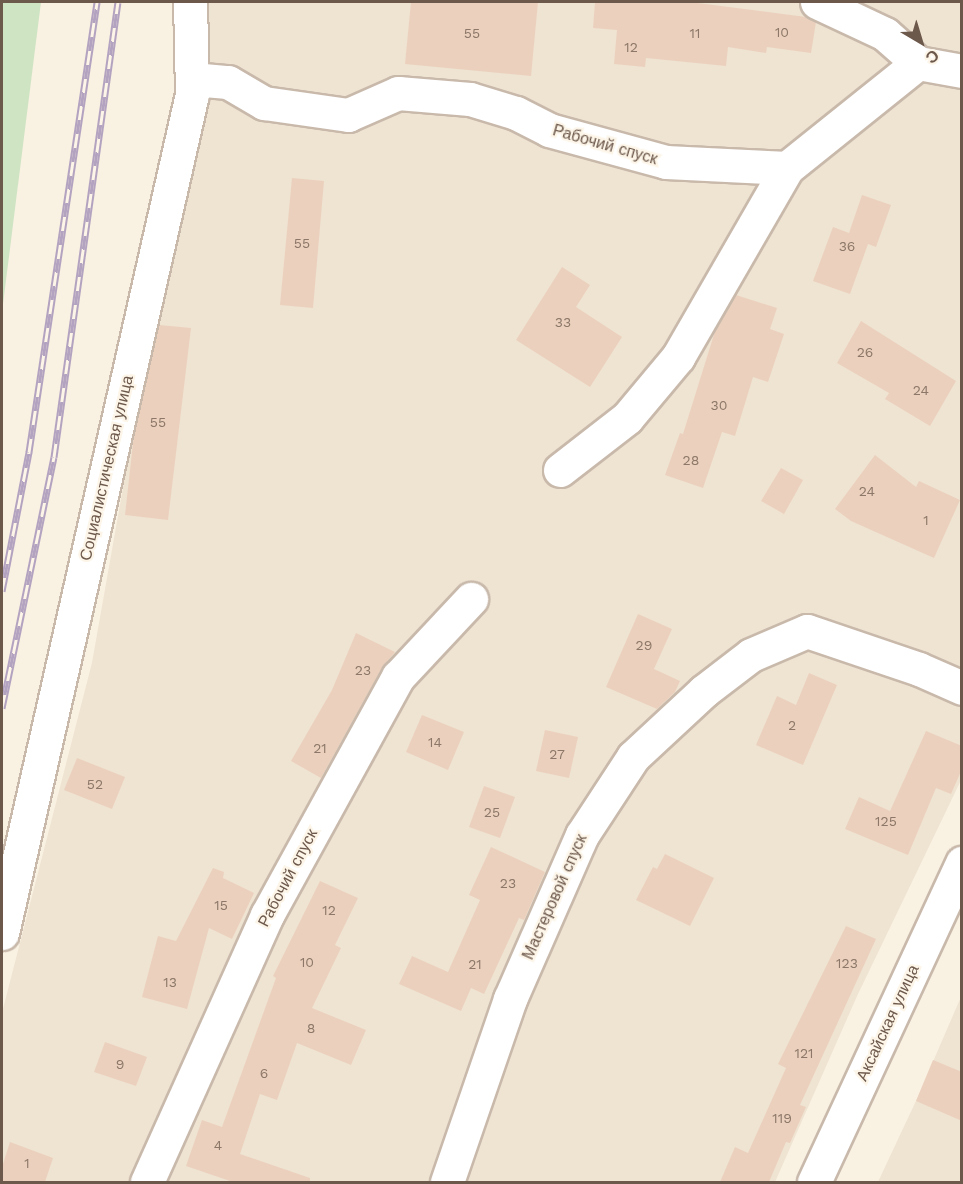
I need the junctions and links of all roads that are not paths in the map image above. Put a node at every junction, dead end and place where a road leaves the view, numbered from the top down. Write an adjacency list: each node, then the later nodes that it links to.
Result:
1 (190, 2): 5 (street, Социалистическая улица)
2 (817, 2): 3 (street)
3 (918, 63): 4 (street); 6 (street)
4 (962, 71)
5 (192, 79): 6 (street, Рабочий спуск); 11 (street, Социалистическая улица)
6 (787, 168): 7 (street)
7 (560, 470)
8 (471, 599): 12 (street, Рабочий спуск)
9 (962, 688): 13 (street, Мастеровой спуск)
10 (962, 863): 14 (street, Аксайская улица)
11 (2, 933)
12 (147, 1182)
13 (447, 1182)
14 (814, 1182)

